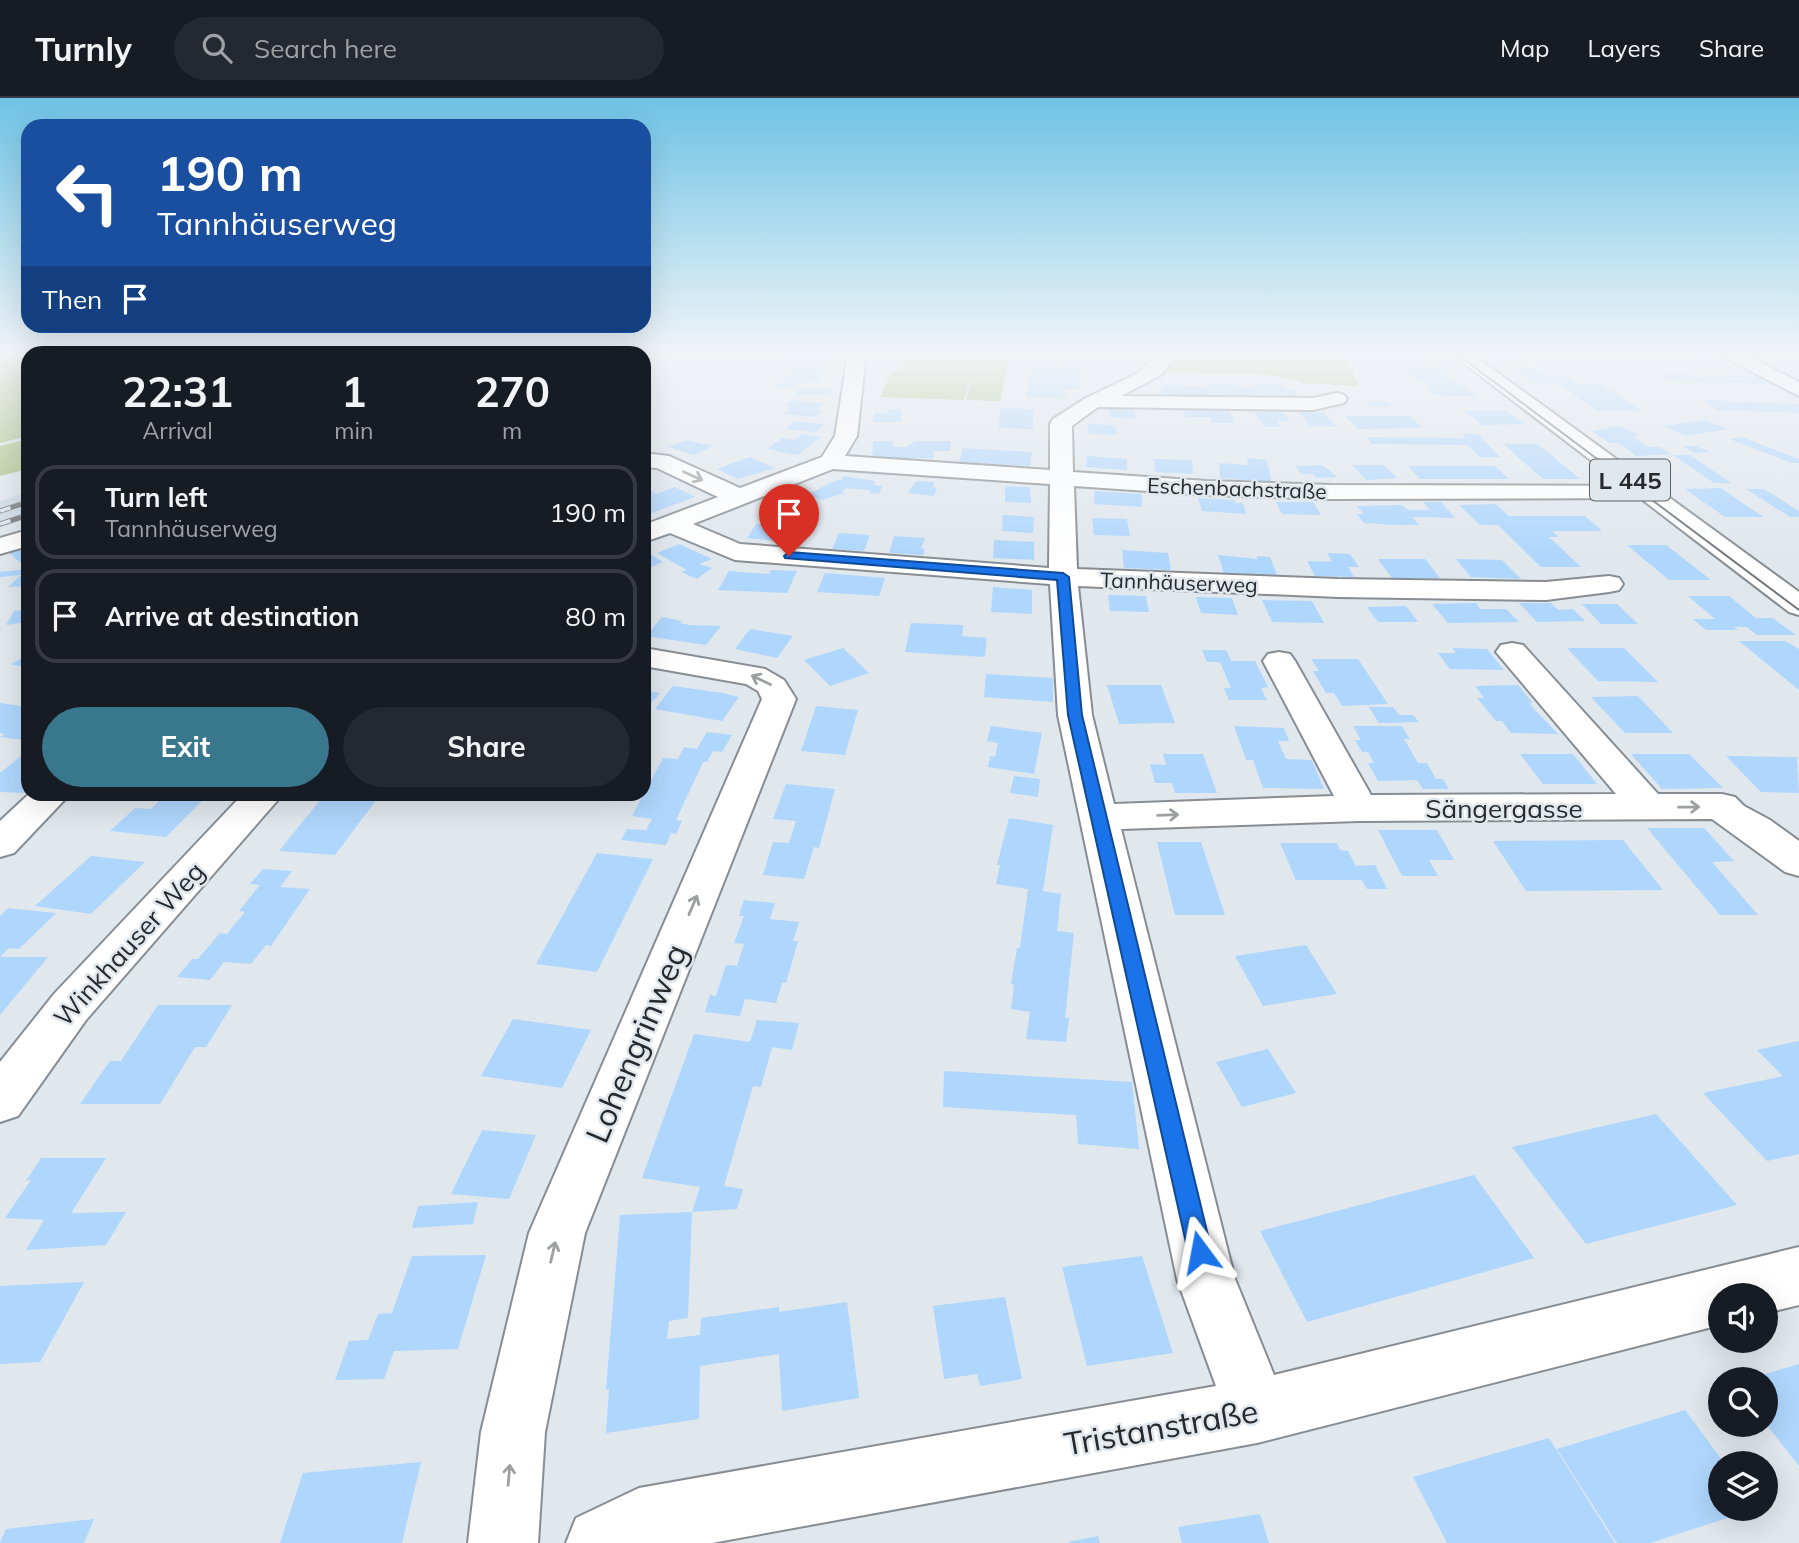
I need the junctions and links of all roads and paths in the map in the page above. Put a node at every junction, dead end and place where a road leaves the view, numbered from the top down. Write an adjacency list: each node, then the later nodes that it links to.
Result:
1 (848, 421): 5 (street)
2 (1066, 421): 6 (street)
3 (1552, 421): 7 (street, L 445)
4 (651, 460): 8 (street, one-way to 8)
5 (830, 462): 6 (street, Eschenbachstraße); 8 (street)
6 (1060, 478): 7 (street, Eschenbachstraße); 13 (street)
7 (1646, 491): 15 (street, L 445)
8 (741, 498): 9 (street)
9 (671, 524): 10 (street); 13 (street, Tannhäuserweg)
10 (651, 531)
11 (21, 540): 12 (street)
12 (0, 546)
13 (1063, 577): 14 (street, Tannhäuserweg); 23 (street)
14 (1609, 584)
15 (1799, 606)
16 (1512, 652): 22 (street)
17 (651, 658): 31 (street, Lohengrinweg, one-way to 17)
18 (1279, 661): 21 (street)
19 (45, 801): 24 (street)
20 (259, 801): 26 (street, Winkhauser Weg)
21 (1359, 808): 22 (street, Sängergasse); 23 (street, Sängergasse, one-way to 21)
22 (1649, 808): 25 (street, Sängergasse, one-way to 25)
23 (1100, 817): 30 (street)
24 (0, 843)
25 (1799, 862)
26 (0, 1100)
27 (1799, 1276): 28 (street, Tristanstraße)
28 (1770, 1283)
29 (1708, 1298): 30 (street, Tristanstraße)
30 (1257, 1411): 32 (street, Tristanstraße)
31 (503, 1543)
32 (601, 1543)

